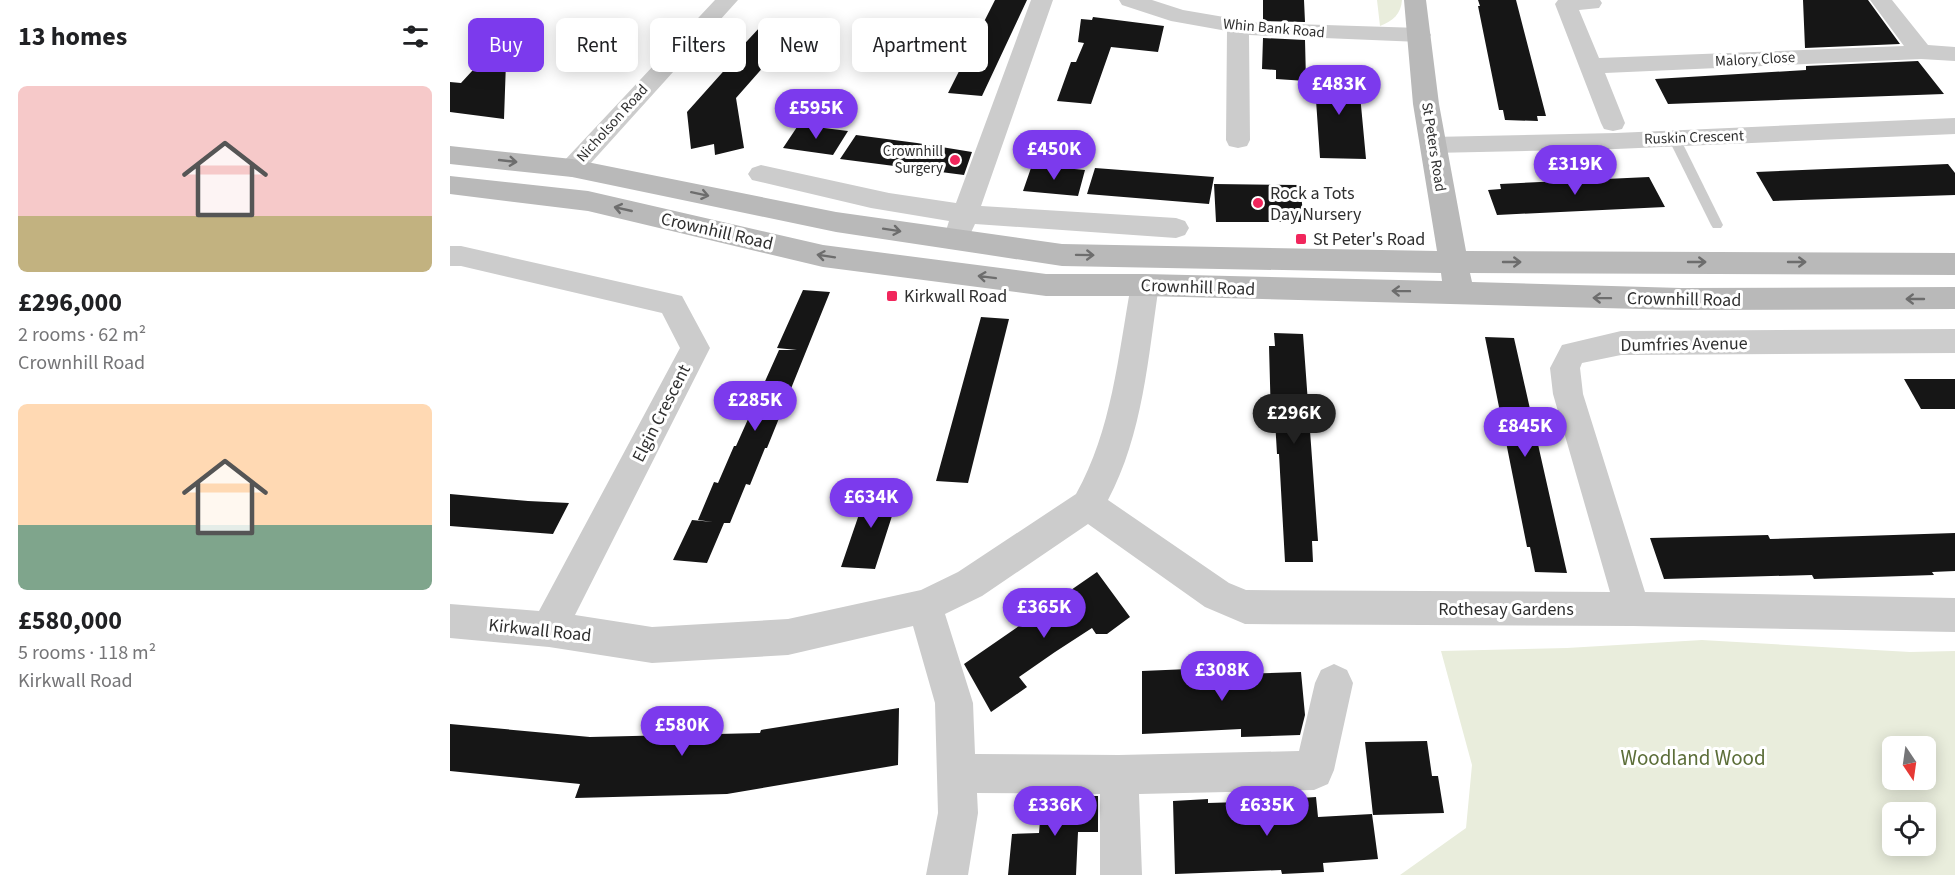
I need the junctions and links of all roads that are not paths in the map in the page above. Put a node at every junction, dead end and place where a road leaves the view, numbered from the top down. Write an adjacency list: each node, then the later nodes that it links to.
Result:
1 (727, 0): 19 (street, Nicholson Road)
2 (1042, 0): 22 (street)
3 (1130, 0): 7 (street, Whin Bank Road)
4 (1415, 0): 9 (main road, St Peters Road)
5 (1881, 0): 10 (street)
6 (1591, 3): 12 (street)
7 (1160, 4): 8 (street, Whin Bank Road)
8 (1238, 27): 9 (street, Whin Bank Road); 16 (street)
9 (1420, 36): 17 (main road, St Peters Road)
10 (1921, 52): 11 (street, Malory Close); 12 (street, Malory Close)
11 (1955, 54)
12 (1589, 66): 13 (street)
13 (1612, 123)
14 (1955, 126): 15 (street, Ruskin Crescent)
15 (1674, 138): 17 (street, Ruskin Crescent); 23 (lane)
16 (1238, 140)
17 (1432, 145): 27 (main road, St Peters Road)
18 (450, 155): 19 (main road, Crownhill Road, one-way to 19)
19 (572, 168): 25 (main road, Crownhill Road, one-way to 25)
20 (761, 174): 22 (street)
21 (450, 185): 29 (main road, Crownhill Road, one-way to 21)
22 (965, 214): 24 (street); 25 (street)
23 (1717, 225)
24 (1176, 228)
25 (956, 241): 27 (main road, Crownhill Road, one-way to 27)
26 (450, 256): 38 (street, Elgin Crescent)
27 (1453, 262): 28 (main road, Crownhill Road, one-way to 28); 30 (main road, St Peters Road)
28 (1955, 264)
29 (1145, 285): 30 (main road, Crownhill Road, one-way to 29); 33 (street, Kirkwall Road)
30 (1460, 293): 31 (main road, Crownhill Road, one-way to 30)
31 (1955, 298)
32 (1955, 341): 35 (street, Dumfries Avenue)
33 (1088, 505): 34 (street, Kirkwall Road); 35 (street, Rothesay Gardens)
34 (925, 606): 38 (street, Kirkwall Road); 40 (street)
35 (1633, 609): 36 (street, Rothesay Gardens)
36 (1955, 615)
37 (450, 621): 38 (street, Kirkwall Road)
38 (549, 629)
39 (1334, 683): 41 (street)
40 (957, 773): 41 (street); 42 (street)
41 (1119, 775): 43 (street)
42 (947, 875)
43 (1121, 875)

